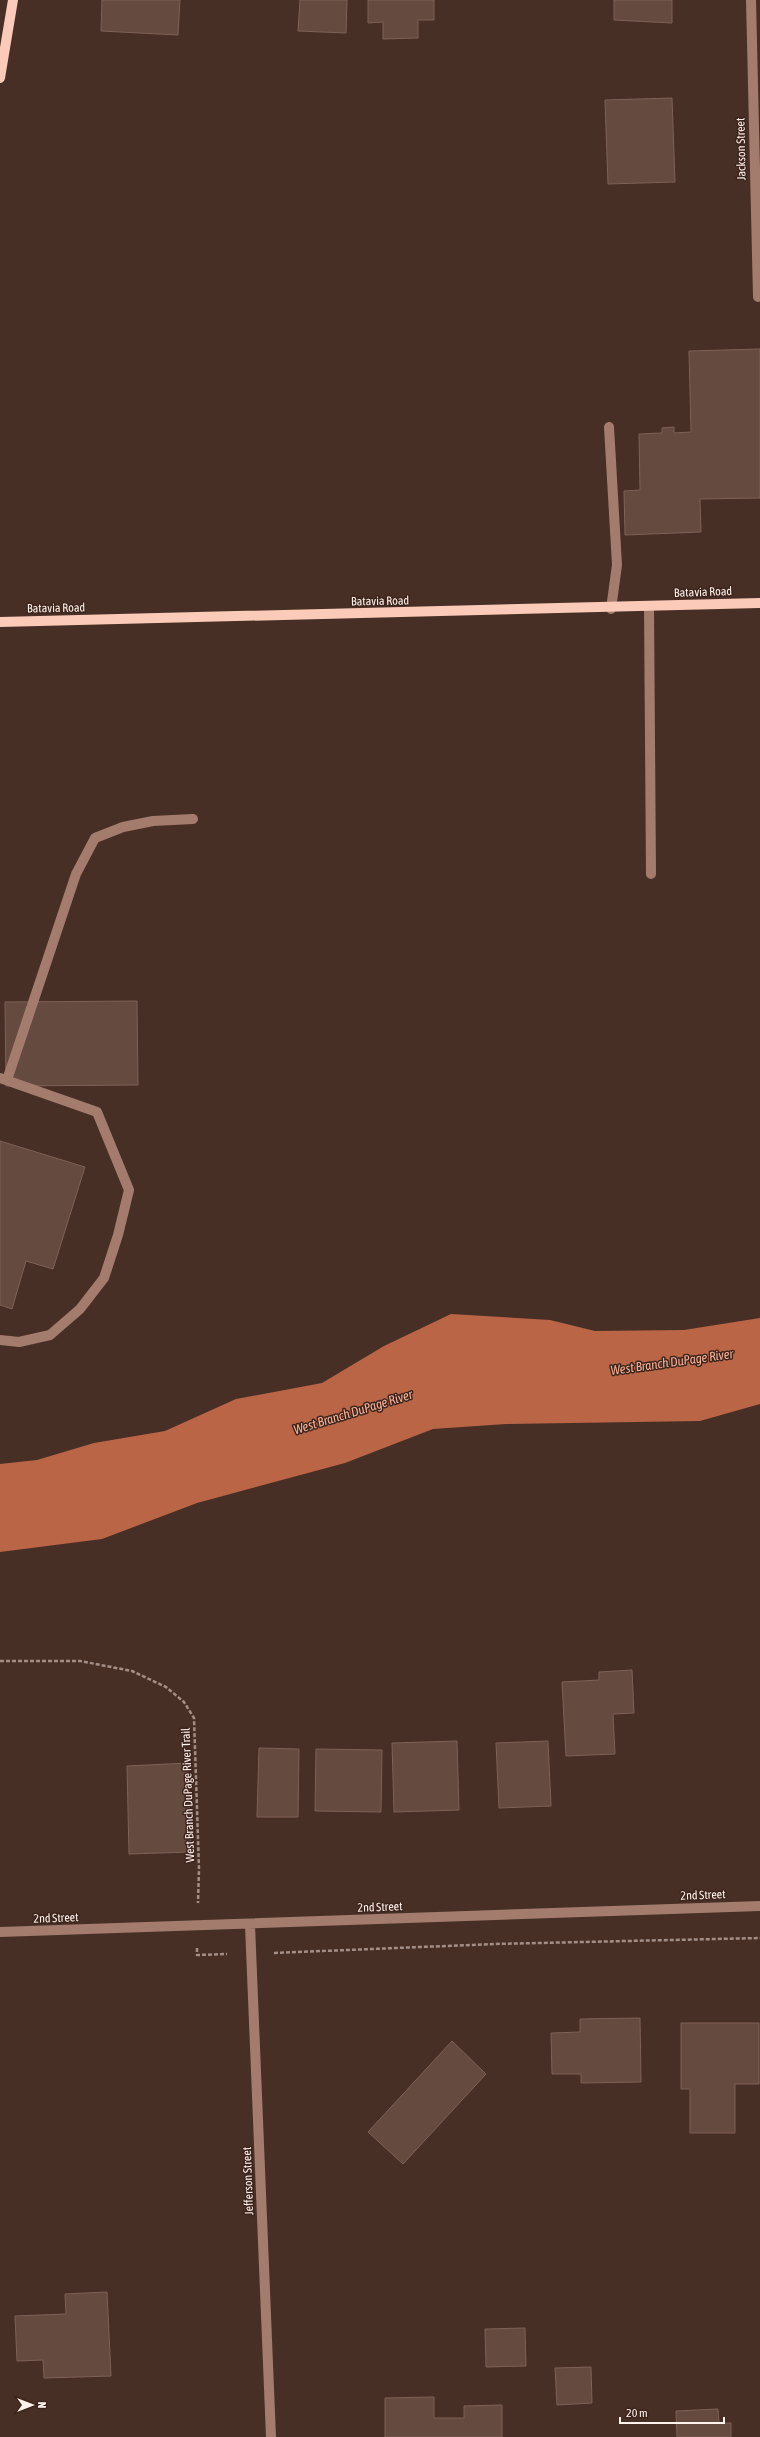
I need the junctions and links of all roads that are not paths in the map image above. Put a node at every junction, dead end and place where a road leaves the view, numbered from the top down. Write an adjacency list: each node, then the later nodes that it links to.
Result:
1 (13, 0): 3 (main road)
2 (751, 0): 4 (street, Jackson Street)
3 (0, 78)
4 (758, 297)
5 (609, 427): 8 (street)
6 (760, 603): 7 (main road, Batavia Road)
7 (648, 607): 8 (main road, Batavia Road); 11 (street)
8 (611, 609): 9 (main road, Batavia Road)
9 (0, 622)
10 (192, 819): 12 (street)
11 (651, 874)
12 (4, 1079): 13 (street)
13 (0, 1340)
14 (760, 1906): 15 (street, 2nd Street)
15 (250, 1925): 16 (street, 2nd Street); 17 (street, Jefferson Street)
16 (0, 1932)
17 (271, 2437)

